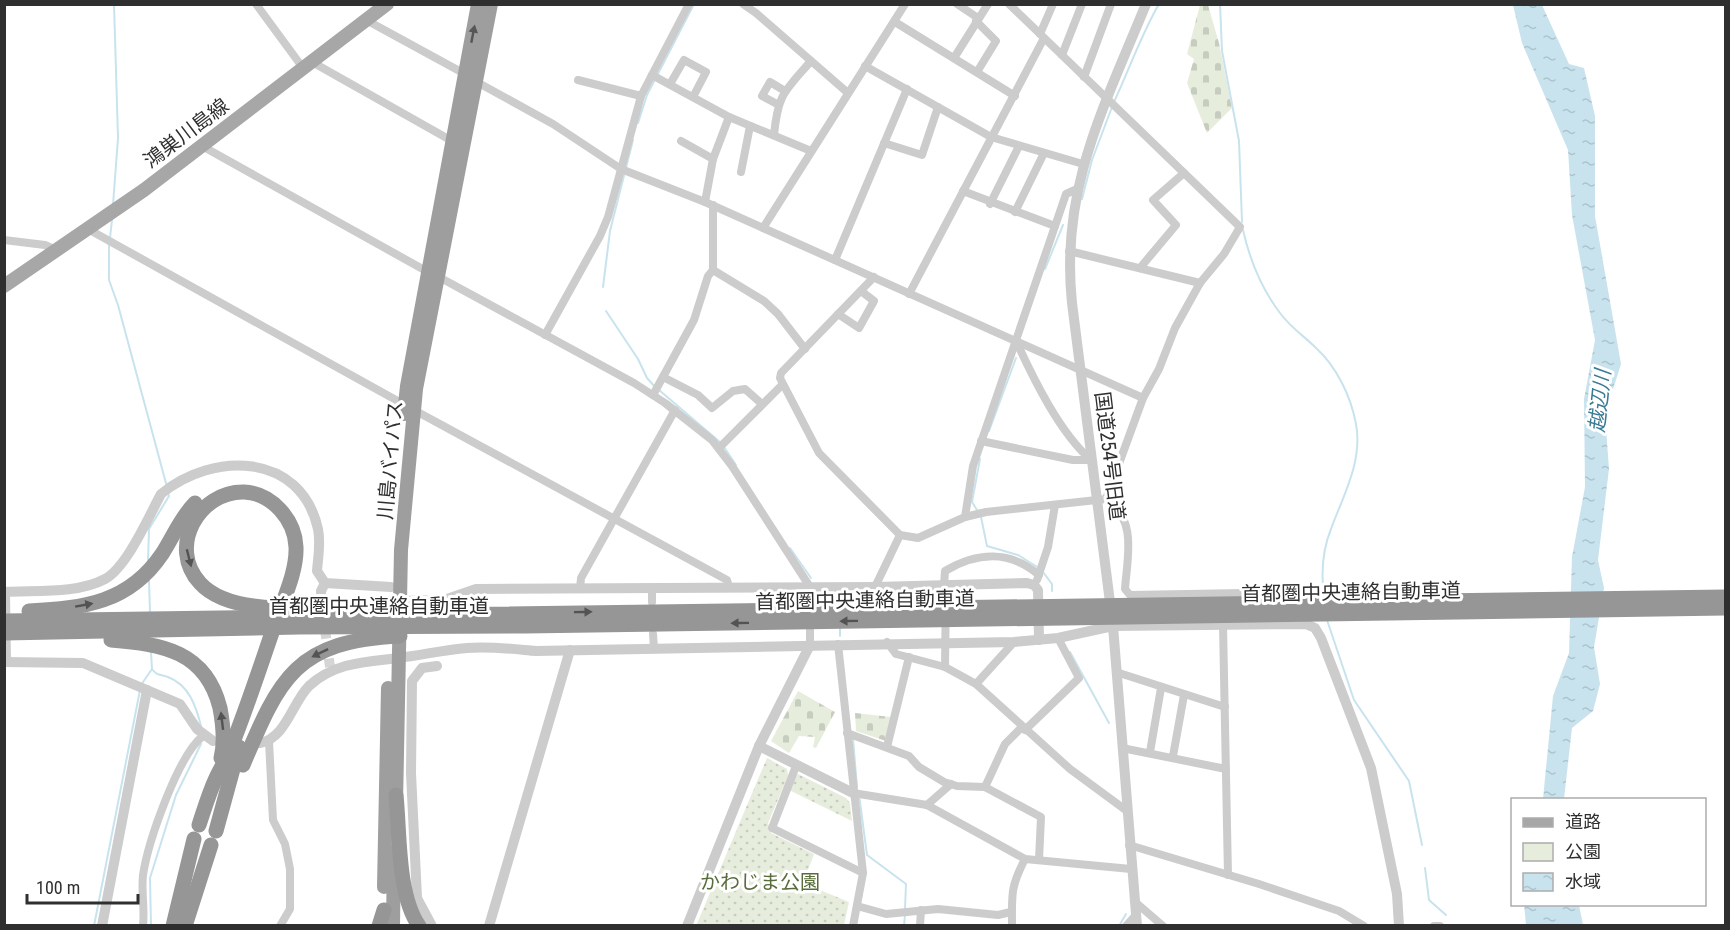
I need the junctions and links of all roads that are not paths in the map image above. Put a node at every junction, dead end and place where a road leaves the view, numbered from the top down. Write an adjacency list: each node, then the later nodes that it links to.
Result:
1 (256, 4): 22 (street)
2 (387, 4): 15 (main road, 鴻巣川島線)
3 (478, 4): 27 (highway, 川島バイパス, one-way to 3)
4 (491, 4): 27 (highway, 川島バイパス)
5 (688, 4): 25 (street)
6 (743, 4): 21 (street)
7 (905, 4): 17 (street)
8 (957, 4): 16 (street)
9 (988, 4): 16 (street)
10 (1053, 4): 18 (street)
11 (1082, 4): 19 (street)
12 (1111, 4): 26 (street)
13 (1146, 4): 36 (street, 国道254号旧道)
14 (1015, 6): 18 (street)
15 (366, 20): 22 (main road, 鴻巣川島線); 27 (street)
16 (977, 20): 20 (street); 24 (street)
17 (895, 22): 20 (street); 23 (street)
18 (1042, 36): 19 (street); 34 (street)
19 (1062, 55): 26 (street)
20 (954, 58): 24 (street)
21 (811, 61): 31 (street); 32 (street)
22 (308, 65): 43 (street); 46 (main road, 鴻巣川島線)
23 (864, 66): 30 (street); 32 (street)
24 (977, 72): 34 (street)
25 (652, 75): 29 (street); 33 (street)
26 (1084, 76): 36 (street)
27 (470, 78): 43 (highway, 川島バイパス); 52 (street); 69 (highway, 川島バイパス)
28 (578, 80): 33 (street)
29 (670, 84): 35 (street); 35 (street)
30 (907, 89): 38 (street); 45 (street)
31 (785, 91): 37 (street); 37 (street)
32 (848, 93): 48 (street)
33 (641, 96): 52 (street)
34 (1015, 96): 42 (street)
35 (693, 97): 39 (street)
36 (1111, 103): 51 (street, 国道254号旧道); 54 (street)
37 (777, 104): 41 (street)
38 (938, 107): 42 (street); 45 (street)
39 (729, 117): 40 (street); 50 (street)
40 (750, 126): 41 (street); 53 (street)
41 (774, 135): 48 (street)
42 (991, 137): 47 (street); 56 (street)
43 (452, 141): 69 (highway, 川島バイパス)
44 (681, 141): 50 (street)
45 (884, 143): 66 (street)
46 (202, 146): 61 (main road, 鴻巣川島線); 69 (street)
47 (1020, 146): 49 (street); 58 (street)
48 (812, 151): 62 (street)
49 (1044, 153): 51 (street); 59 (street)
50 (713, 159): 57 (street)
51 (1083, 164): 55 (street, 国道254号旧道)
52 (621, 169): 57 (street); 76 (street)
53 (741, 172)
54 (1184, 173): 67 (street); 71 (street)
55 (1077, 189): 60 (street); 65 (street, 国道254号旧道)
56 (963, 191): 58 (street); 74 (street)
57 (709, 203): 62 (street); 68 (street)
58 (990, 204): 59 (street)
59 (1015, 212): 60 (street)
60 (1055, 226): 77 (street)
61 (86, 228): 64 (main road, 鴻巣川島線); 85 (street)
62 (763, 228): 66 (street)
63 (4, 240): 64 (street)
64 (54, 249): 72 (main road, 鴻巣川島線)
65 (1069, 251): 67 (street); 79 (street, 国道254号旧道)
66 (835, 260): 70 (street)
67 (1140, 268): 71 (street)
68 (713, 270): 78 (street); 80 (street)
69 (432, 274): 76 (street); 85 (highway, 川島バイパス)
70 (874, 277): 73 (street); 74 (street)
71 (1200, 283): 83 (street)
72 (4, 286)
73 (861, 291): 75 (street); 75 (street)
74 (909, 294): 77 (street)
75 (838, 314): 78 (street)
76 (545, 335): 82 (street)
77 (1017, 343): 79 (street); 87 (street); 89 (street)
78 (805, 349): 81 (street)
79 (1081, 370): 83 (street); 89 (street, 国道254号旧道)
80 (663, 377): 82 (street); 84 (street)
81 (782, 385): 84 (street); 94 (street)
82 (653, 395): 86 (street)
83 (1143, 398): 90 (street)
84 (762, 404): 88 (street)
85 (410, 408): 93 (street); 97 (highway, 川島バイパス); 109 (highway, 川島バイパス)
86 (675, 410): 88 (street); 93 (street)
87 (983, 442): 89 (street); 92 (street)
88 (719, 448): 98 (street)
89 (1091, 460): 90 (street, 国道254号旧道)
90 (1102, 500): 91 (street); 105 (street); 120 (street, 国道254号旧道)
91 (1055, 505): 92 (street); 95 (street)
92 (965, 517): 94 (street)
93 (615, 519): 101 (street); 102 (street)
94 (900, 535): 99 (street)
95 (1039, 575): 103 (street); 103 (street); 124 (street)
96 (325, 583): 97 (street); 104 (street); 108 (street)
97 (391, 587): 133 (highway, 川島バイパス)
98 (810, 587): 99 (street); 101 (street); 129 (street)
99 (875, 587): 103 (street)
100 (652, 588): 101 (street); 102 (street); 110 (street)
101 (729, 588)
102 (580, 589): 109 (street)
103 (946, 589): 125 (street)
104 (5, 592): 116 (street)
105 (1289, 592): 106 (street); 117 (street)
106 (1300, 592)
107 (1725, 597): 112 (highway, 首都圏中央連絡自動車道)
108 (321, 599)
109 (400, 601): 133 (highway, 川島バイパス)
110 (652, 602)
111 (1725, 608): 112 (highway, 首都圏中央連絡自動車道)
112 (1031, 612): 114 (highway, 首都圏中央連絡自動車道)
113 (258, 617): 115 (highway, 首都圏中央連絡自動車道); 118 (highway, 首都圏中央連絡自動車道); 154 (highway, one-way to 113)
114 (525, 619): 115 (highway); 115 (highway, 首都圏中央連絡自動車道)
115 (376, 621): 161 (highway, one-way to 161)
116 (5, 622): 118 (highway, 首都圏中央連絡自動車道); 121 (highway, 首都圏中央連絡自動車道); 134 (street); 161 (highway, one-way to 161)
117 (1298, 623): 119 (street); 190 (street)
118 (150, 625): 121 (highway, 首都圏中央連絡自動車道)
119 (1223, 625): 120 (street); 142 (street)
120 (1113, 626): 123 (street); 137 (street, 国道254号旧道)
121 (72, 633): 154 (highway, one-way to 121)
122 (653, 634): 130 (street)
123 (1058, 638): 124 (street); 143 (street)
124 (1040, 640): 127 (street)
125 (947, 641): 126 (street); 127 (street); 136 (street)
126 (888, 642): 128 (street); 132 (street)
127 (1014, 642): 138 (street)
128 (838, 644): 129 (street); 144 (street)
129 (810, 645): 130 (street); 147 (street)
130 (654, 648): 131 (street)
131 (570, 650): 133 (street); 182 (street)
132 (909, 657): 136 (street); 148 (street)
133 (393, 659): 146 (street); 158 (highway, 川島バイパス); 172 (highway, 川島バイパス)
134 (6, 662): 139 (street)
135 (437, 666): 181 (street)
136 (945, 667): 138 (street)
137 (1116, 672): 140 (street); 149 (street, 国道254号旧道)
138 (976, 684): 143 (street)
139 (142, 688): 145 (street); 174 (street)
140 (1161, 688): 141 (street); 150 (street)
141 (1184, 695): 142 (street); 151 (street)
142 (1225, 708): 153 (street)
143 (1023, 729): 156 (street); 160 (street)
144 (850, 734): 148 (street); 157 (street)
145 (204, 735): 175 (street)
146 (265, 742): 178 (street)
147 (759, 746): 152 (street); 183 (street)
148 (887, 747): 155 (street)
149 (1122, 748): 150 (street); 160 (street, 国道254号旧道)
150 (1150, 752): 151 (street)
151 (1173, 756): 153 (street)
152 (796, 766): 157 (street); 166 (street)
153 (1226, 769): 167 (street)
154 (215, 779): 176 (highway)
155 (951, 784): 156 (street); 159 (street)
156 (986, 787): 164 (street)
157 (853, 793): 159 (street); 166 (street)
158 (396, 795): 179 (highway, 川島バイパス); 180 (highway)
159 (927, 805): 163 (street)
160 (1127, 811): 162 (street, 国道254号旧道)
161 (222, 814): 177 (highway)
162 (1129, 845): 165 (street, 国道254号旧道); 167 (street)
163 (1025, 859): 164 (street); 171 (street)
164 (1039, 860): 165 (street)
165 (1131, 869): 168 (street, 国道254号旧道)
166 (863, 873): 169 (street)
167 (1228, 875): 189 (street)
168 (1134, 901): 173 (street, 国道254号旧道); 188 (street)
169 (857, 906): 170 (street); 184 (street)
170 (921, 910): 171 (street); 185 (street)
171 (1011, 912): 186 (street)
172 (382, 920)
173 (1136, 920): 187 (street)
174 (102, 926)
175 (143, 926)
176 (173, 926)
177 (185, 926)
178 (280, 926)
179 (393, 926)
180 (419, 926)
181 (432, 926)
182 (489, 926)
183 (687, 926)
184 (853, 926)
185 (920, 926)
186 (1012, 926)
187 (1126, 926)
188 (1163, 926)
189 (1364, 926)
190 (1399, 926)
191 (1434, 926): 192 (street)
192 (1440, 926)

